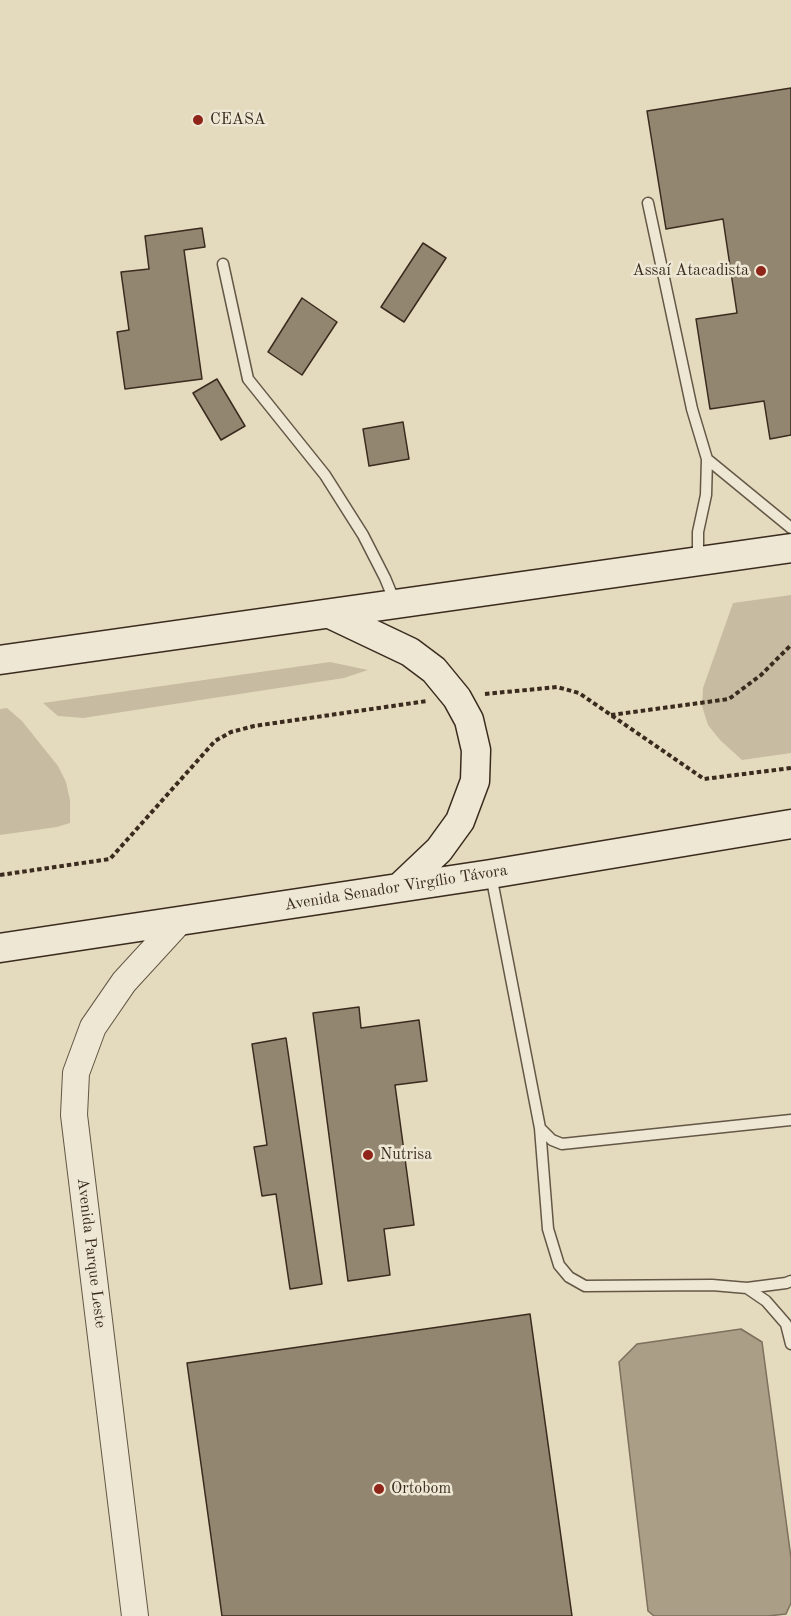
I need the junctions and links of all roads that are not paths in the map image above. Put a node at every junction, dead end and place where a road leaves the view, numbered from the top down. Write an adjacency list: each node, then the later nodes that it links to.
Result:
1 (648, 203): 3 (lane)
2 (223, 264): 7 (lane)
3 (708, 459): 4 (lane); 6 (lane)
4 (791, 528)
5 (791, 548): 6 (main road)
6 (698, 562): 7 (main road)
7 (397, 605): 8 (main road)
8 (330, 614): 9 (main road); 12 (main road)
9 (0, 660)
10 (791, 824): 11 (main road, Avenida Senador Virgílio Távora)
11 (491, 874): 12 (main road, Avenida Senador Virgílio Távora); 16 (lane)
12 (400, 887): 13 (main road, Avenida Senador Virgílio Távora)
13 (179, 922): 14 (main road, Avenida Senador Virgílio Távora); 20 (street, Avenida Parque Leste)
14 (0, 948)
15 (791, 1120): 16 (lane)
16 (540, 1128): 18 (lane)
17 (791, 1281): 18 (lane)
18 (747, 1288): 19 (lane)
19 (791, 1344)
20 (135, 1616)

